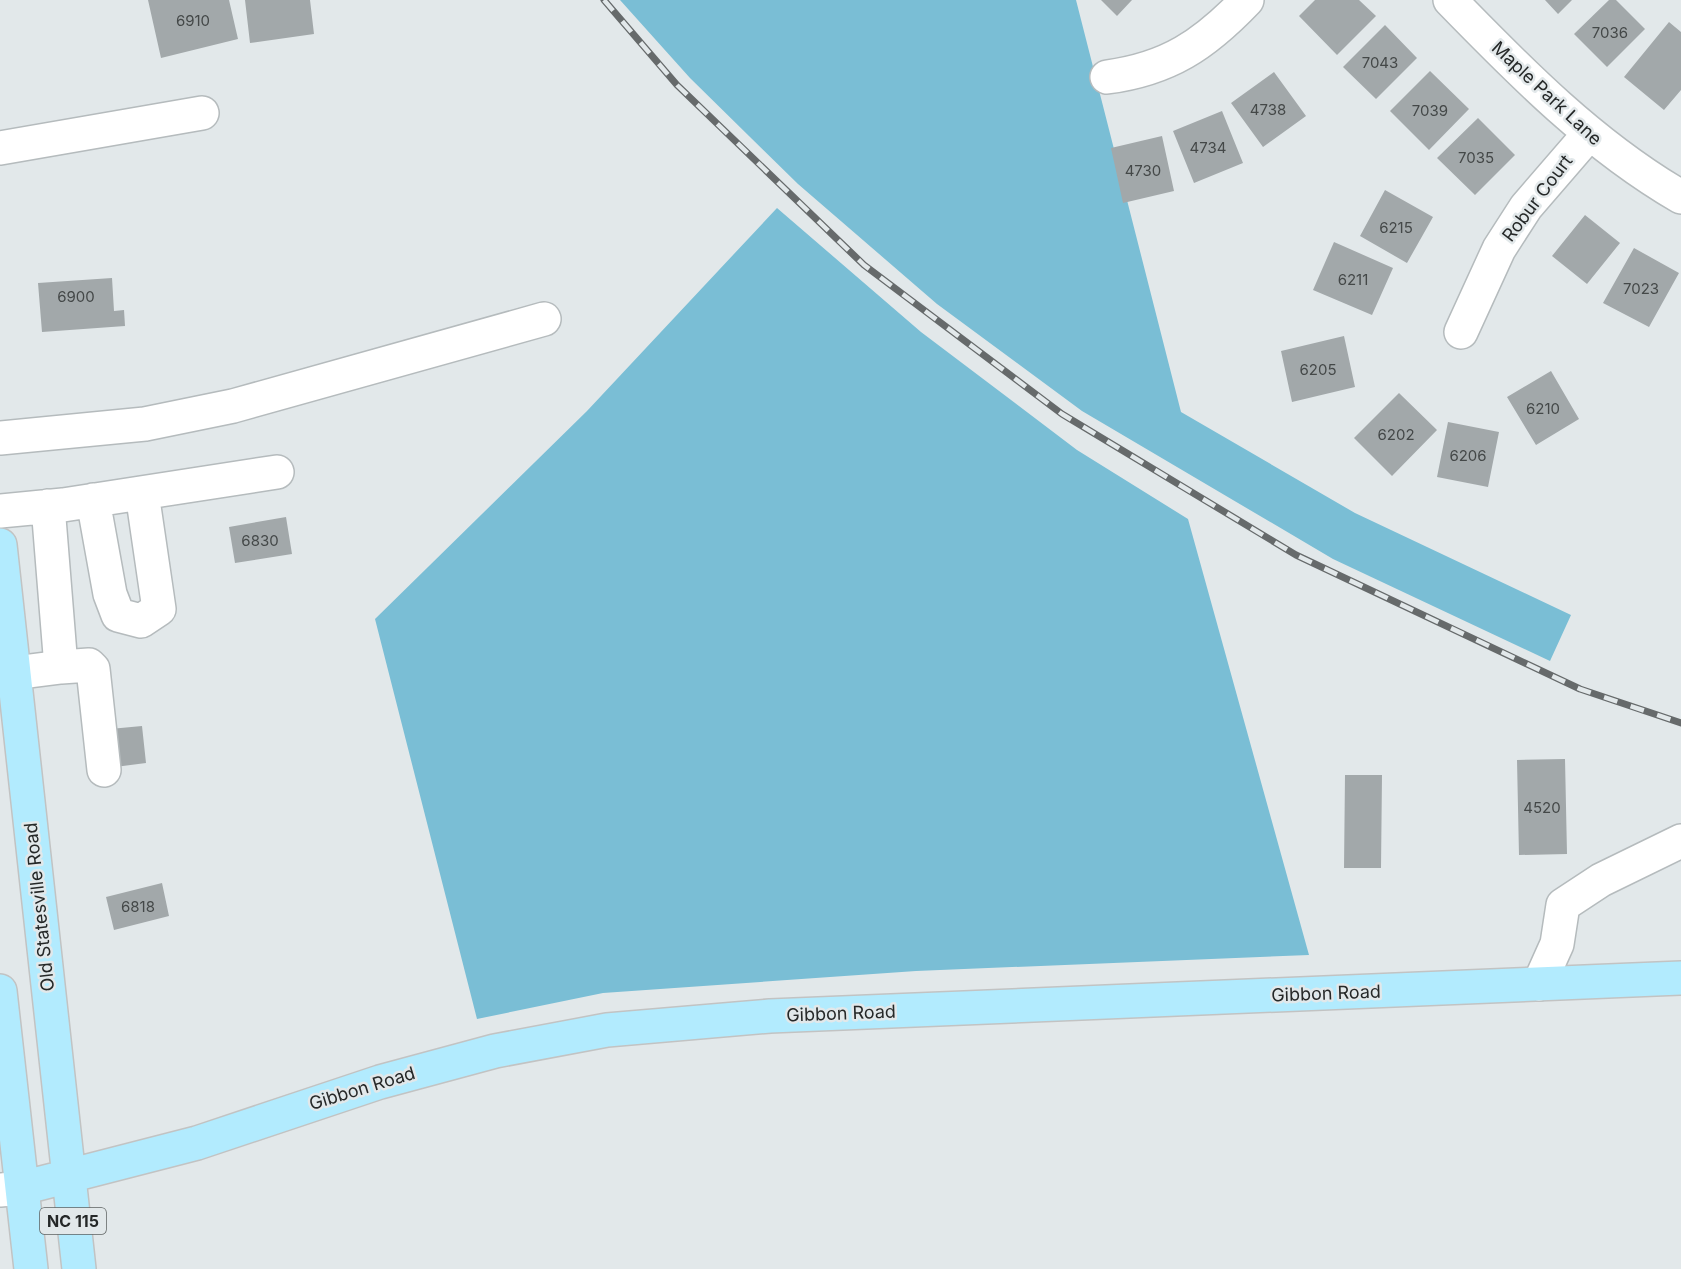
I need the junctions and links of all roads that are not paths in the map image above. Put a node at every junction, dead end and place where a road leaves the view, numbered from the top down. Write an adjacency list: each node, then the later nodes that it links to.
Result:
1 (1247, 0): 3 (street)
2 (1450, 0): 5 (street, Maple Park Lane)
3 (1107, 77)
4 (202, 113): 6 (street)
5 (1589, 134): 7 (street, Maple Park Lane); 9 (street, Robur Court)
6 (0, 148)
7 (1681, 197)
8 (544, 319): 10 (street)
9 (1461, 332)
10 (0, 438)
11 (277, 472): 12 (street)
12 (142, 493): 13 (street); 13 (street)
13 (93, 500): 14 (street)
14 (48, 506): 15 (street); 17 (street)
15 (0, 511)
16 (0, 545): 18 (main road, Old Statesville Road / NC 115)
17 (61, 667): 18 (street); 19 (street)
18 (14, 673): 24 (main road, Old Statesville Road / NC 115)
19 (104, 770)
20 (1681, 841): 22 (street)
21 (1681, 978): 22 (main road, Gibbon Road)
22 (1539, 984): 24 (main road, Gibbon Road)
23 (0, 991): 25 (main road, NC 115)
24 (67, 1174): 25 (main road, Gibbon Road); 27 (main road, Old Statesville Road / NC 115)
25 (11, 1189): 26 (main road, NC 115)
26 (31, 1269)
27 (79, 1269)

